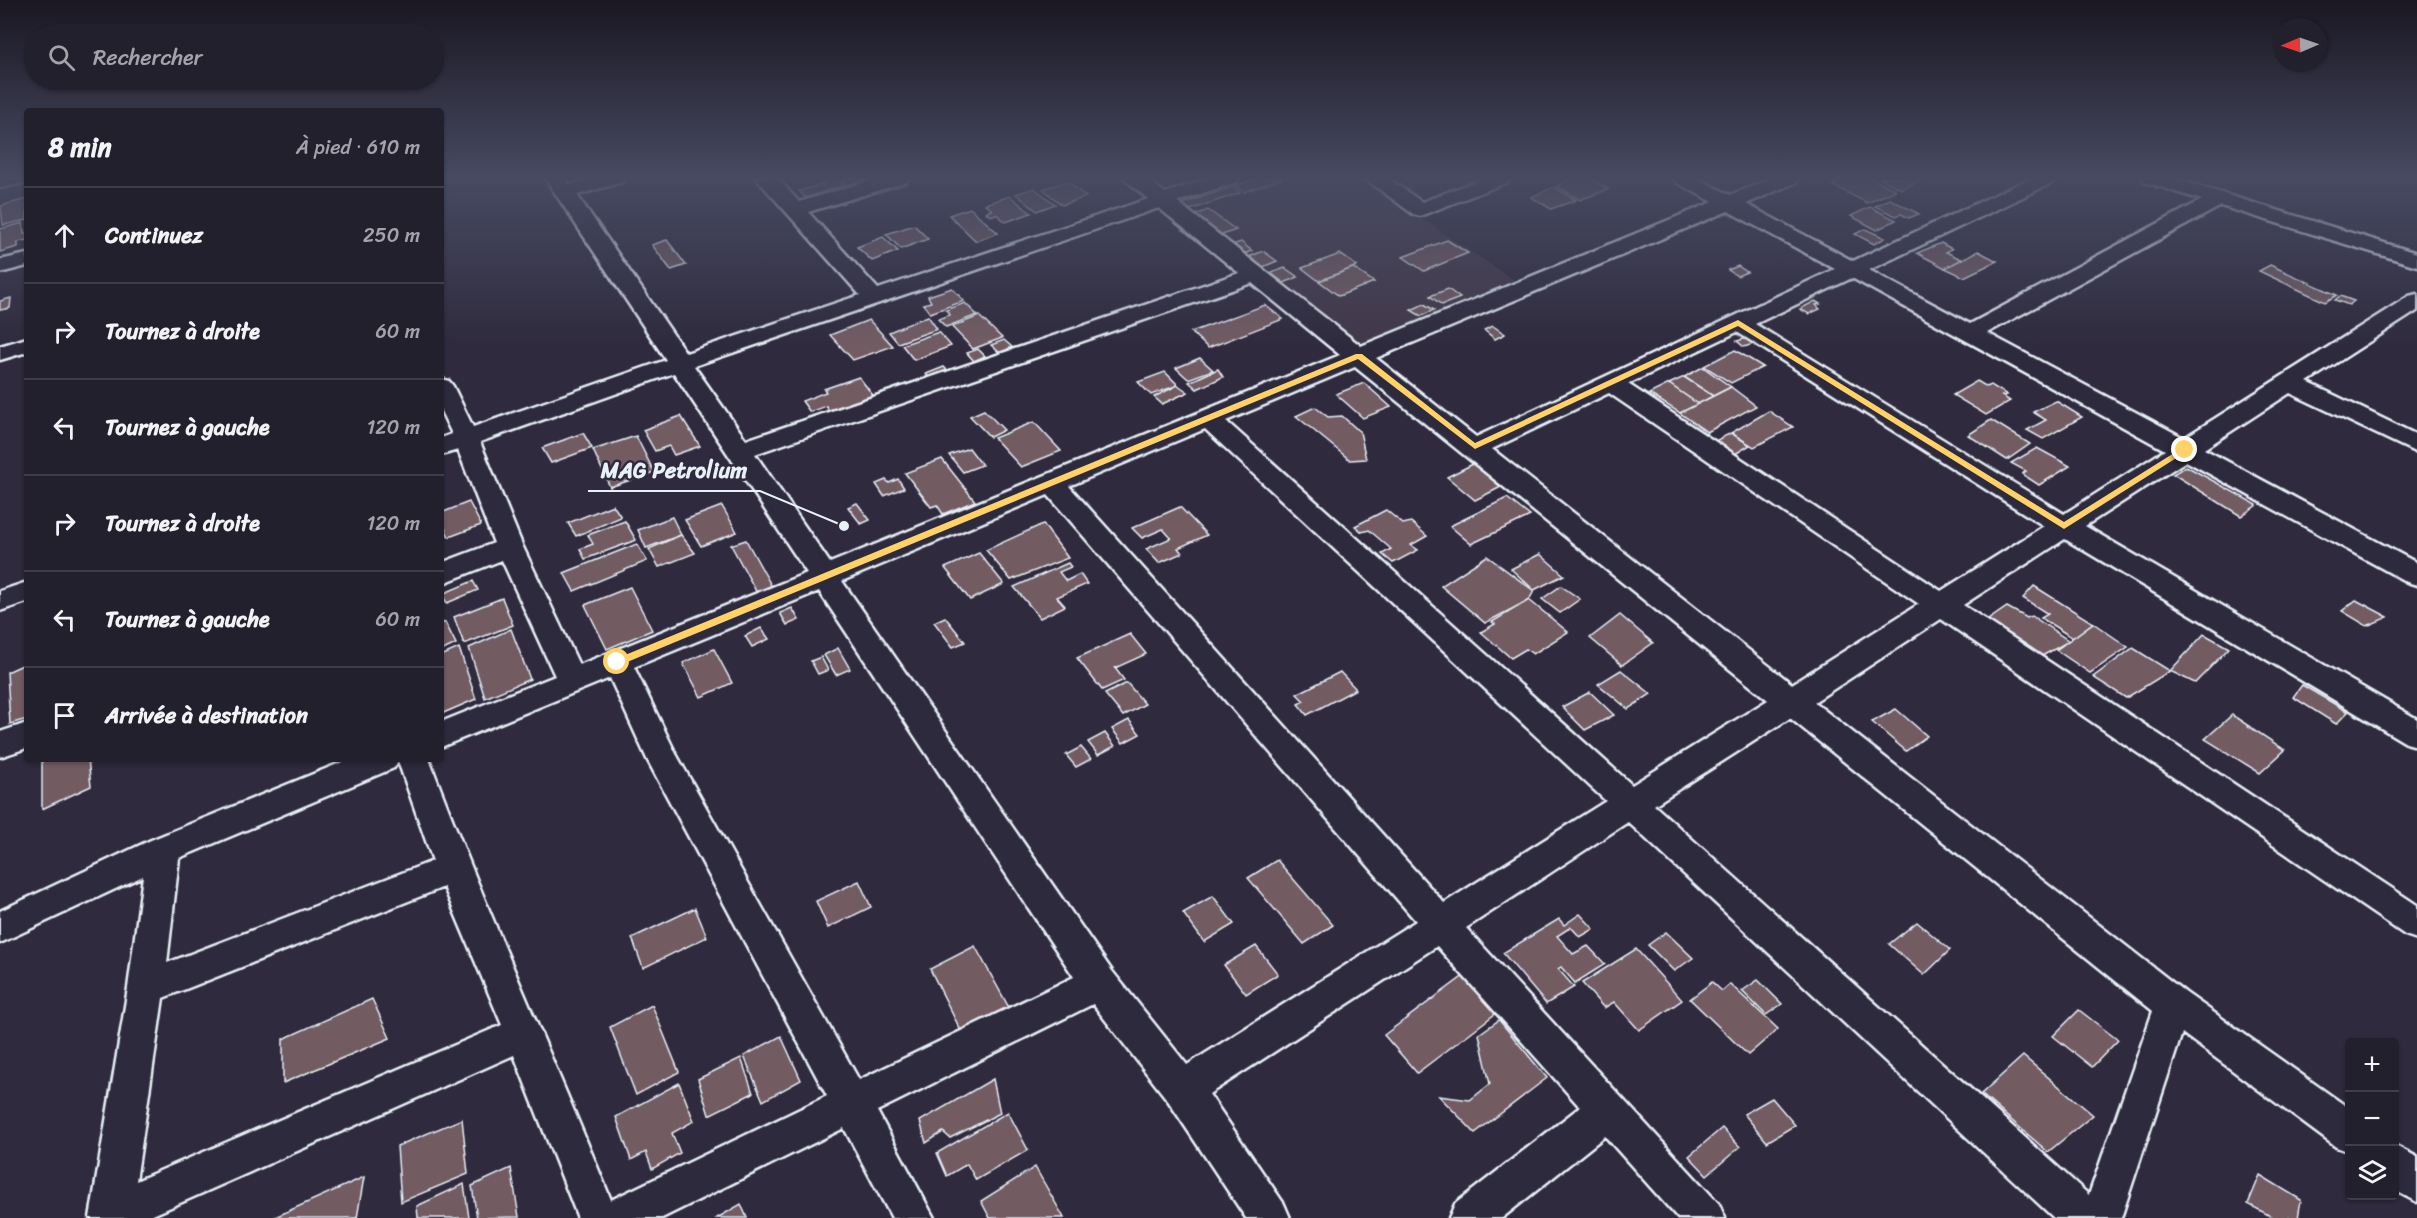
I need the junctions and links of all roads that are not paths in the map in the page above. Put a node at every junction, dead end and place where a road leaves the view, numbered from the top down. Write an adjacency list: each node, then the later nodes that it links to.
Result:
1 (593, 235): 22 (street)
2 (818, 235): 15 (street)
3 (1063, 235): 15 (street)
4 (1206, 235): 14 (street)
5 (1652, 235): 21 (street)
6 (1788, 235): 13 (street)
7 (1925, 235): 13 (street)
8 (2152, 235): 18 (street)
9 (2335, 235): 10 (street)
10 (2417, 260)
11 (24, 261): 12 (street)
12 (0, 267)
13 (1852, 269): 17 (street); 18 (street)
14 (1256, 274): 21 (street); 31 (street)
15 (875, 298): 22 (street)
16 (2417, 301): 24 (street)
17 (1738, 323): 23 (street); 33 (street)
18 (1970, 333): 30 (street)
19 (24, 346): 20 (street)
20 (0, 353)
21 (1359, 356): 26 (street); 29 (street)
22 (679, 363): 27 (street); 31 (street)
23 (1610, 383): 29 (street); 40 (street)
24 (2289, 383): 28 (street); 30 (street)
25 (444, 400): 27 (street)
26 (1208, 418): 32 (street); 50 (street)
27 (453, 443): 34 (street)
28 (2417, 445)
29 (1475, 447): 43 (street)
30 (2185, 450): 33 (street); 36 (street)
31 (739, 451): 37 (street)
32 (1052, 483): 37 (street); 54 (street)
33 (2064, 526): 40 (street); 45 (street)
34 (509, 547): 35 (street); 42 (street)
35 (444, 573)
36 (2417, 575)
37 (825, 576): 41 (street); 56 (street)
38 (24, 593): 39 (street)
39 (0, 601)
40 (1941, 605): 43 (street); 53 (street)
41 (617, 662): 42 (street); 61 (street)
42 (572, 681): 44 (street)
43 (1791, 701): 50 (street); 58 (street)
44 (444, 734)
45 (2417, 734)
46 (24, 736): 47 (street)
47 (0, 745)
48 (376, 762): 51 (street)
49 (414, 762): 52 (street)
50 (1630, 804): 54 (street); 73 (street)
51 (163, 850): 55 (street); 57 (street)
52 (453, 868): 57 (street); 59 (street)
53 (2417, 924)
54 (1441, 925): 60 (street); 62 (street)
55 (0, 928)
56 (1099, 983): 60 (street); 61 (street)
57 (146, 988): 66 (street)
58 (2173, 1005): 63 (street); 74 (street)
59 (524, 1033): 66 (street); 67 (street)
60 (1183, 1089): 70 (street)
61 (851, 1104): 68 (street); 69 (street)
62 (1608, 1110): 71 (street); 72 (street)
63 (2345, 1130)
64 (2399, 1169): 65 (street)
65 (2417, 1182)
66 (110, 1215)
67 (598, 1218)
68 (618, 1218)
69 (914, 1218)
70 (1270, 1218)
71 (1469, 1218)
72 (1705, 1218)
73 (2084, 1218)
74 (2101, 1218)

